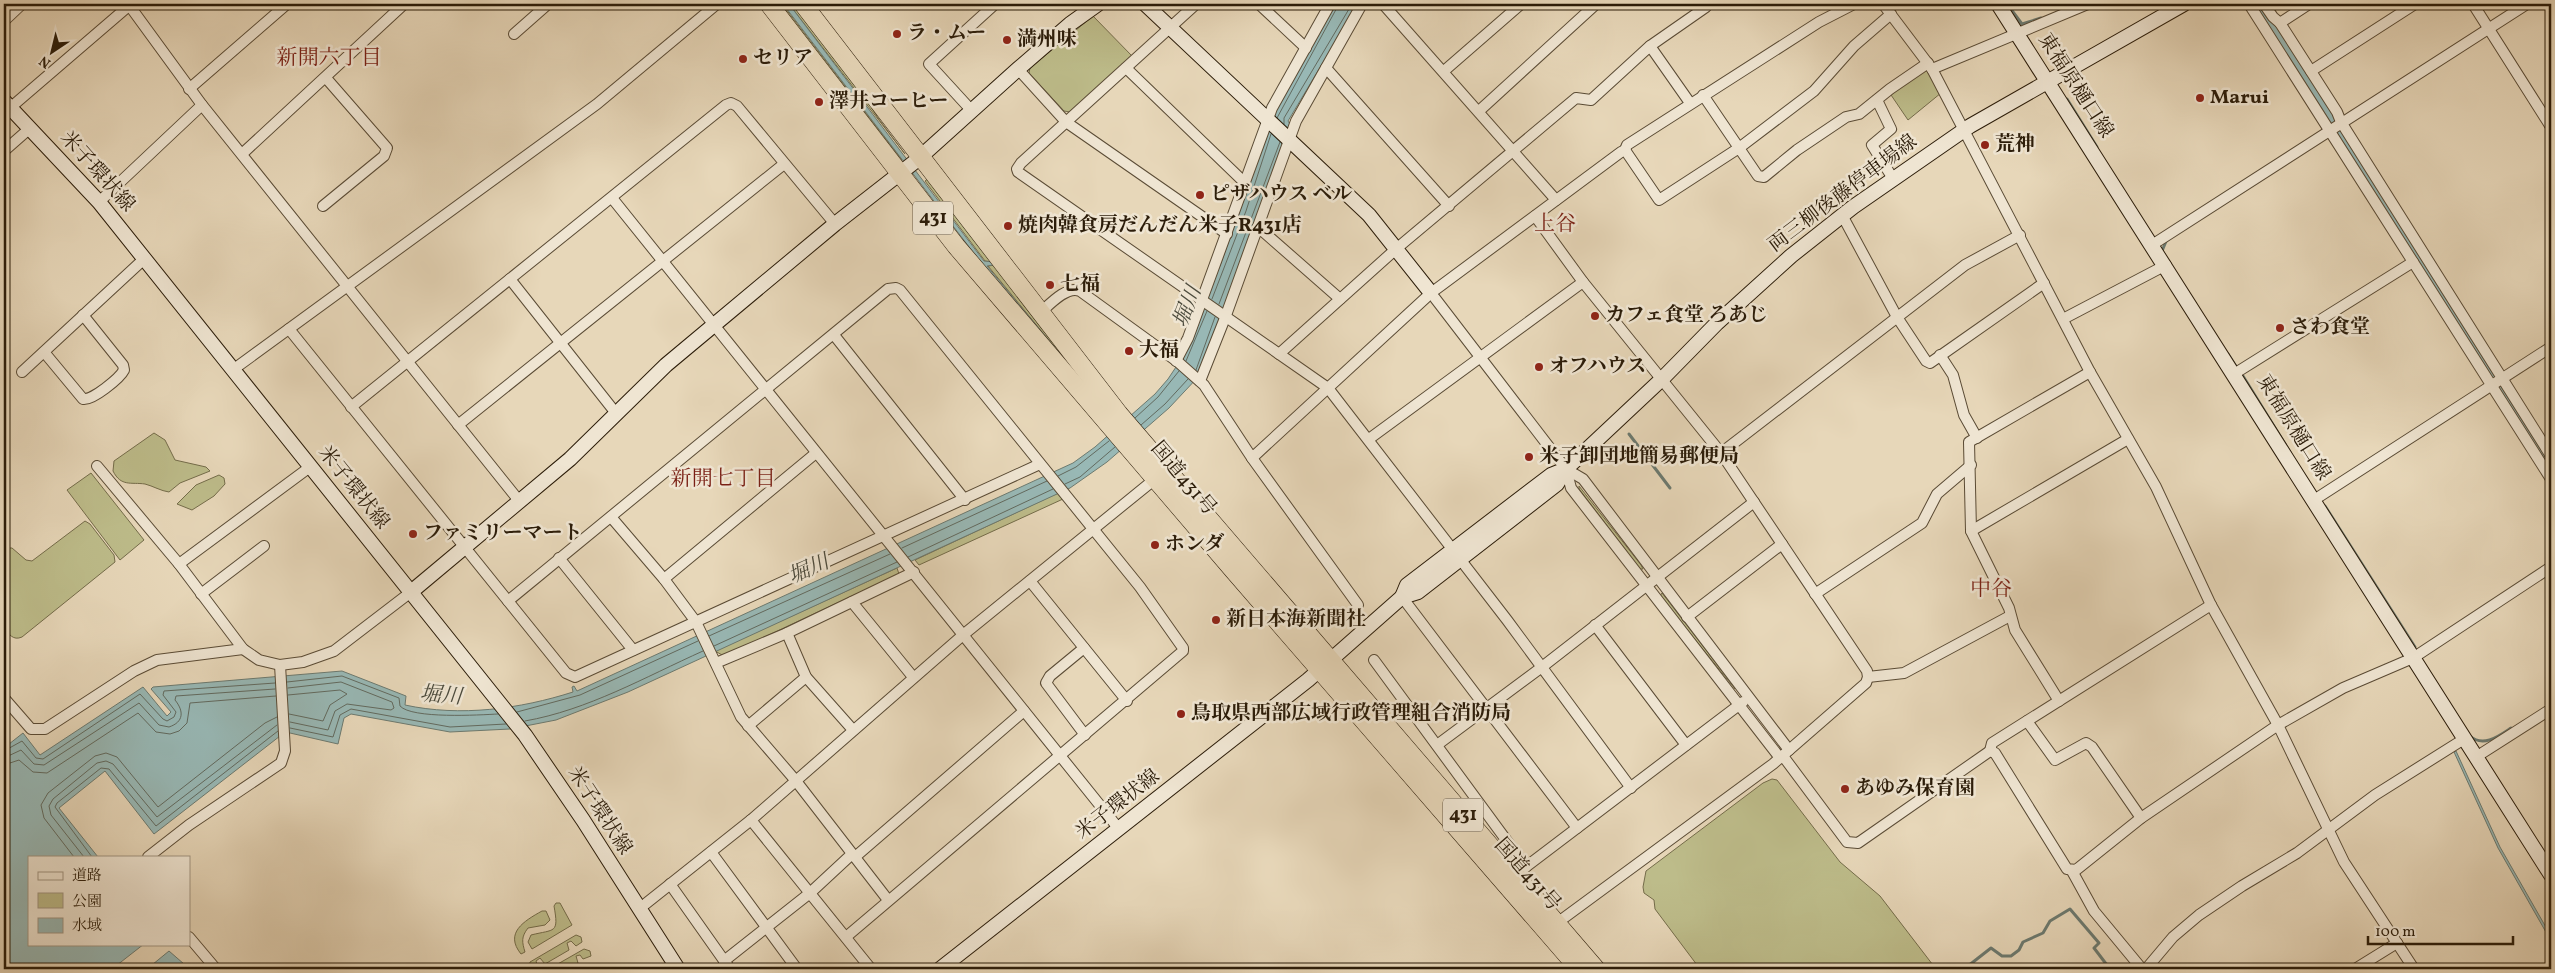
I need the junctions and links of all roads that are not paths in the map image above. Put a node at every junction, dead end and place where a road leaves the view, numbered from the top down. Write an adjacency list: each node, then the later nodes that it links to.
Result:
1 (22, 4): 32 (street)
2 (288, 4): 48 (street)
3 (404, 4): 46 (street)
4 (548, 4): 36 (street)
5 (717, 4): 94 (street)
6 (768, 4): 71 (highway, 国道431号 / 431)
7 (803, 4): 69 (highway, 国道431号 / 431)
8 (995, 4): 54 (street)
9 (1098, 4): 43 (main road)
10 (1145, 4): 34 (main road)
11 (1196, 4): 34 (street)
12 (1259, 4): 39 (street)
13 (1330, 4): 39 (street)
14 (1362, 4): 42 (street)
15 (1383, 4): 45 (street)
16 (1521, 4): 45 (street)
17 (1596, 4): 55 (street)
18 (1708, 4): 38 (street)
19 (1854, 4): 49 (street)
20 (1883, 4): 31 (street)
21 (1998, 4): 37 (main road, 東福原樋口線)
22 (2088, 4): 37 (street)
23 (2184, 4): 47 (main road, 両三柳後藤停車場線)
24 (2249, 4): 61 (street)
25 (2264, 4): 33 (street)
26 (2309, 4): 33 (street)
27 (2415, 4): 44 (street)
28 (2472, 4): 35 (street)
29 (2527, 4): 35 (street)
30 (130, 5): 48 (street); 52 (street)
31 (1891, 14): 40 (street); 64 (street)
32 (4, 21)
33 (2280, 23): 44 (street)
34 (1170, 27): 41 (street); 56 (main road)
35 (2488, 28): 58 (street); 59 (street)
36 (514, 34)
37 (2018, 34): 40 (street); 47 (main road, 東福原樋口線)
38 (1650, 46): 51 (street); 67 (street)
39 (1306, 48): 56 (street)
40 (1930, 66): 50 (street); 62 (street)
41 (1126, 68): 57 (street); 73 (street)
42 (1326, 68): 63 (street); 78 (street)
43 (1018, 69): 54 (main road); 57 (street)
44 (2311, 71): 58 (street)
45 (1444, 72): 55 (street)
46 (326, 78): 68 (street); 77 (street)
47 (2048, 81): 62 (main road, 両三柳後藤停車場線); 85 (main road, 東福原樋口線)
48 (189, 88): 53 (street)
49 (1703, 95): 51 (street); 64 (street)
50 (1877, 100): 64 (street); 72 (street)
51 (1690, 103): 65 (street)
52 (7, 105): 60 (main road, 米子環状線)
53 (202, 105): 68 (street); 76 (street)
54 (972, 111): 69 (main road)
55 (1479, 112): 67 (street)
56 (1268, 118): 63 (main road); 73 (street)
57 (1066, 122): 83 (street); 97 (street)
58 (2341, 122): 61 (street); 119 (street)
59 (2551, 127)
60 (29, 129): 66 (street); 76 (main road, 米子環状線)
61 (2329, 129): 85 (street); 89 (street)
62 (1964, 130): 72 (main road, 両三柳後藤停車場線); 84 (street)
63 (1290, 140): 82 (street); 86 (main road)
64 (1739, 148): 65 (street)
65 (1625, 150): 75 (street)
66 (4, 151)
67 (1514, 151): 75 (street); 78 (street)
68 (242, 154): 94 (street)
69 (919, 159): 71 (main road); 98 (highway, 国道431号 / 431)
70 (784, 164): 74 (street); 81 (street); 88 (street)
71 (901, 173): 81 (main road); 126 (highway, 国道431号 / 431)
72 (1892, 178): 79 (main road, 両三柳後藤停車場線)
73 (1245, 183): 83 (street)
74 (612, 198): 88 (street); 91 (street)
75 (1556, 200): 80 (street)
76 (99, 202): 87 (main road, 米子環状線)
77 (323, 206)
78 (1450, 206): 86 (street)
79 (1842, 215): 101 (street); 118 (main road, 両三柳後藤停車場線)
80 (1535, 216): 92 (street); 95 (street)
81 (835, 224): 103 (main road)
82 (1258, 227): 96 (street); 100 (street)
83 (1227, 234): 97 (street)
84 (2020, 235): 93 (street); 101 (street)
85 (2152, 245): 90 (main road, 東福原樋口線)
86 (1396, 249): 95 (main road); 96 (street)
87 (144, 259): 99 (street); 114 (main road, 米子環状線)
88 (662, 260): 103 (street); 106 (street)
89 (2413, 262): 117 (street); 121 (street)
90 (2166, 265): 102 (street); 117 (main road, 東福原樋口線)
91 (510, 279): 106 (street); 113 (street)
92 (1583, 282): 111 (street); 118 (street)
93 (2044, 284): 102 (street); 110 (street)
94 (348, 288): 104 (street); 113 (street)
95 (1431, 293): 111 (street); 122 (street)
96 (1340, 299): 109 (street)
97 (1202, 302): 100 (street); 112 (street)
98 (1040, 313): 112 (street); 126 (highway, 国道431号 / 431)
99 (83, 315): 108 (street); 108 (street)
100 (1225, 318): 109 (street); 120 (street)
101 (1897, 318): 110 (street); 133 (street)
102 (2063, 319): 116 (street)
103 (715, 325): 123 (street); 125 (main road)
104 (289, 329): 114 (street); 124 (street)
105 (834, 335): 123 (street); 139 (street); 143 (street)
106 (561, 344): 125 (street); 127 (street)
107 (2551, 347): 119 (street)
108 (44, 352): 115 (street)
109 (1279, 354): 122 (street)
110 (1940, 355): 128 (street)
111 (1481, 358): 129 (street); 140 (street)
112 (1177, 361): 120 (street)
113 (407, 362): 124 (street); 127 (street)
114 (234, 369): 138 (main road, 米子環状線)
115 (22, 372)
116 (2090, 372): 128 (street); 130 (street)
117 (2234, 374): 144 (main road, 東福原樋口線)
118 (1663, 378): 133 (street); 140 (main road, 両三柳後藤停車場線)
119 (2502, 378): 121 (street); 134 (street)
120 (1198, 380): 135 (street)
121 (2492, 385): 142 (street); 144 (street)
122 (1328, 388): 129 (street); 135 (street)
123 (765, 389): 132 (street); 147 (street)
124 (351, 407): 153 (street)
125 (615, 412): 145 (main road)
126 (1114, 419): 131 (highway, 国道431号 / 431)
127 (458, 425): 145 (street)
128 (1977, 438): 136 (street)
129 (1369, 439): 154 (street)
130 (2128, 440): 149 (street); 170 (street)
131 (1137, 447): 141 (highway, 国道431号 / 431); 183 (highway, 国道431号 / 431)
132 (816, 453): 150 (street); 160 (street)
133 (1721, 453): 146 (street)
134 (2551, 456)
135 (1252, 458): 169 (street)
136 (1971, 464): 149 (street); 165 (street)
137 (97, 466): 156 (street)
138 (310, 466): 156 (street); 163 (main road, 米子環状線)
139 (1043, 468): 143 (street); 148 (street)
140 (1566, 469): 154 (main road, 両三柳後藤停車場線); 159 (street); 162 (street)
141 (1155, 479): 148 (street); 183 (highway, 国道431号 / 431)
142 (2551, 479)
143 (965, 500): 150 (street)
144 (2314, 500): 180 (main road, 東福原樋口線)
145 (520, 502): 153 (main road)
146 (1754, 502): 151 (street); 159 (street)
147 (611, 517): 155 (street); 160 (street)
148 (1094, 530): 161 (street); 191 (street)
149 (1971, 531): 171 (street)
150 (888, 540): 158 (street); 174 (street)
151 (1782, 544): 165 (street); 172 (street)
152 (264, 546): 164 (street)
153 (465, 548): 163 (main road); 167 (street)
154 (1457, 555): 166 (main road, 両三柳後藤停車場線); 184 (street)
155 (559, 558): 167 (street); 179 (street)
156 (179, 564): 164 (street)
157 (2551, 568): 180 (street)
158 (912, 570): 168 (street); 176 (street)
159 (1656, 577): 162 (street); 172 (street)
160 (664, 579): 174 (street)
161 (1030, 581): 176 (street); 177 (street)
162 (1646, 585): 173 (street); 193 (street)
163 (411, 592): 185 (street); 225 (main road, 米子環状線)
164 (201, 594): 178 (street)
165 (1815, 594): 188 (street)
166 (1402, 597): 183 (main road, 両三柳後藤停車場線); 194 (street)
167 (508, 601): 179 (street)
168 (852, 602): 175 (street); 187 (street)
169 (1358, 605)
170 (2211, 605): 192 (street); 198 (street)
171 (2010, 616): 188 (street); 192 (street)
172 (1687, 617): 190 (street)
173 (1595, 625): 184 (street); 204 (street)
174 (698, 627): 179 (street); 181 (street)
175 (787, 633): 181 (street); 186 (street)
176 (963, 635): 187 (street); 196 (street)
177 (1084, 648): 191 (street); 201 (street)
178 (243, 649): 185 (street); 189 (street)
179 (633, 650)
180 (2412, 658): 198 (street); 202 (main road, 東福原樋口線)
181 (714, 659): 199 (street)
182 (1374, 660): 203 (street)
183 (1325, 665): 214 (main road, 米子環状線); 219 (highway, 国道431号 / 431); 237 (highway, 国道431号 / 431)
184 (1542, 667): 194 (street); 210 (street)
185 (280, 669): 218 (street)
186 (806, 676): 199 (street); 200 (street)
187 (913, 677): 200 (street)
188 (1868, 677): 207 (street)
189 (4, 698)
190 (1748, 698): 193 (street); 207 (street)
191 (1127, 701): 201 (street)
192 (2058, 701): 197 (street)
193 (1738, 706): 204 (street); 207 (street)
194 (1488, 708): 203 (street); 213 (street)
195 (2551, 709): 208 (street)
196 (1024, 711): 206 (street); 217 (street)
197 (2027, 721): 205 (street); 211 (street)
198 (2278, 725): 211 (street); 215 (street)
199 (748, 726): 209 (street)
200 (853, 730): 209 (street)
201 (1085, 736): 206 (street)
202 (2464, 739): 208 (main road, 東福原樋口線); 215 (street)
203 (1436, 745): 219 (street)
204 (1686, 745): 210 (street)
205 (1990, 751): 207 (street); 220 (street)
206 (1061, 755): 214 (street); 224 (street)
207 (1784, 755): 226 (street)
208 (2476, 757): 221 (main road, 東福原樋口線)
209 (796, 781): 212 (street); 217 (street)
210 (1631, 788): 213 (street)
211 (2140, 818): 220 (street)
212 (751, 820): 216 (street); 223 (street)
213 (1577, 828): 219 (street)
214 (1119, 829): 236 (main road, 米子環状線)
215 (2328, 829): 230 (street); 240 (street)
216 (711, 852): 222 (street); 227 (street)
217 (854, 855): 223 (street); 224 (street)
218 (149, 856)
219 (1520, 871): 226 (highway, 国道431号 / 431)
220 (2072, 871): 239 (street)
221 (2551, 875)
222 (670, 884): 225 (street); 231 (street)
223 (810, 893): 227 (street); 228 (street)
224 (888, 900): 228 (street)
225 (639, 909): 234 (main road, 米子環状線)
226 (1557, 923): 238 (highway, 国道431号 / 431)
227 (767, 928): 231 (street); 235 (street)
228 (846, 937): 232 (street)
229 (190, 938): 233 (street)
230 (2397, 943): 241 (street); 242 (street)
231 (727, 965)
232 (868, 968)
233 (216, 969)
234 (678, 969)
235 (796, 969)
236 (940, 969)
237 (1579, 969)
238 (1596, 969)
239 (2142, 969)
240 (2146, 969)
241 (2355, 969)
242 (2414, 969)

